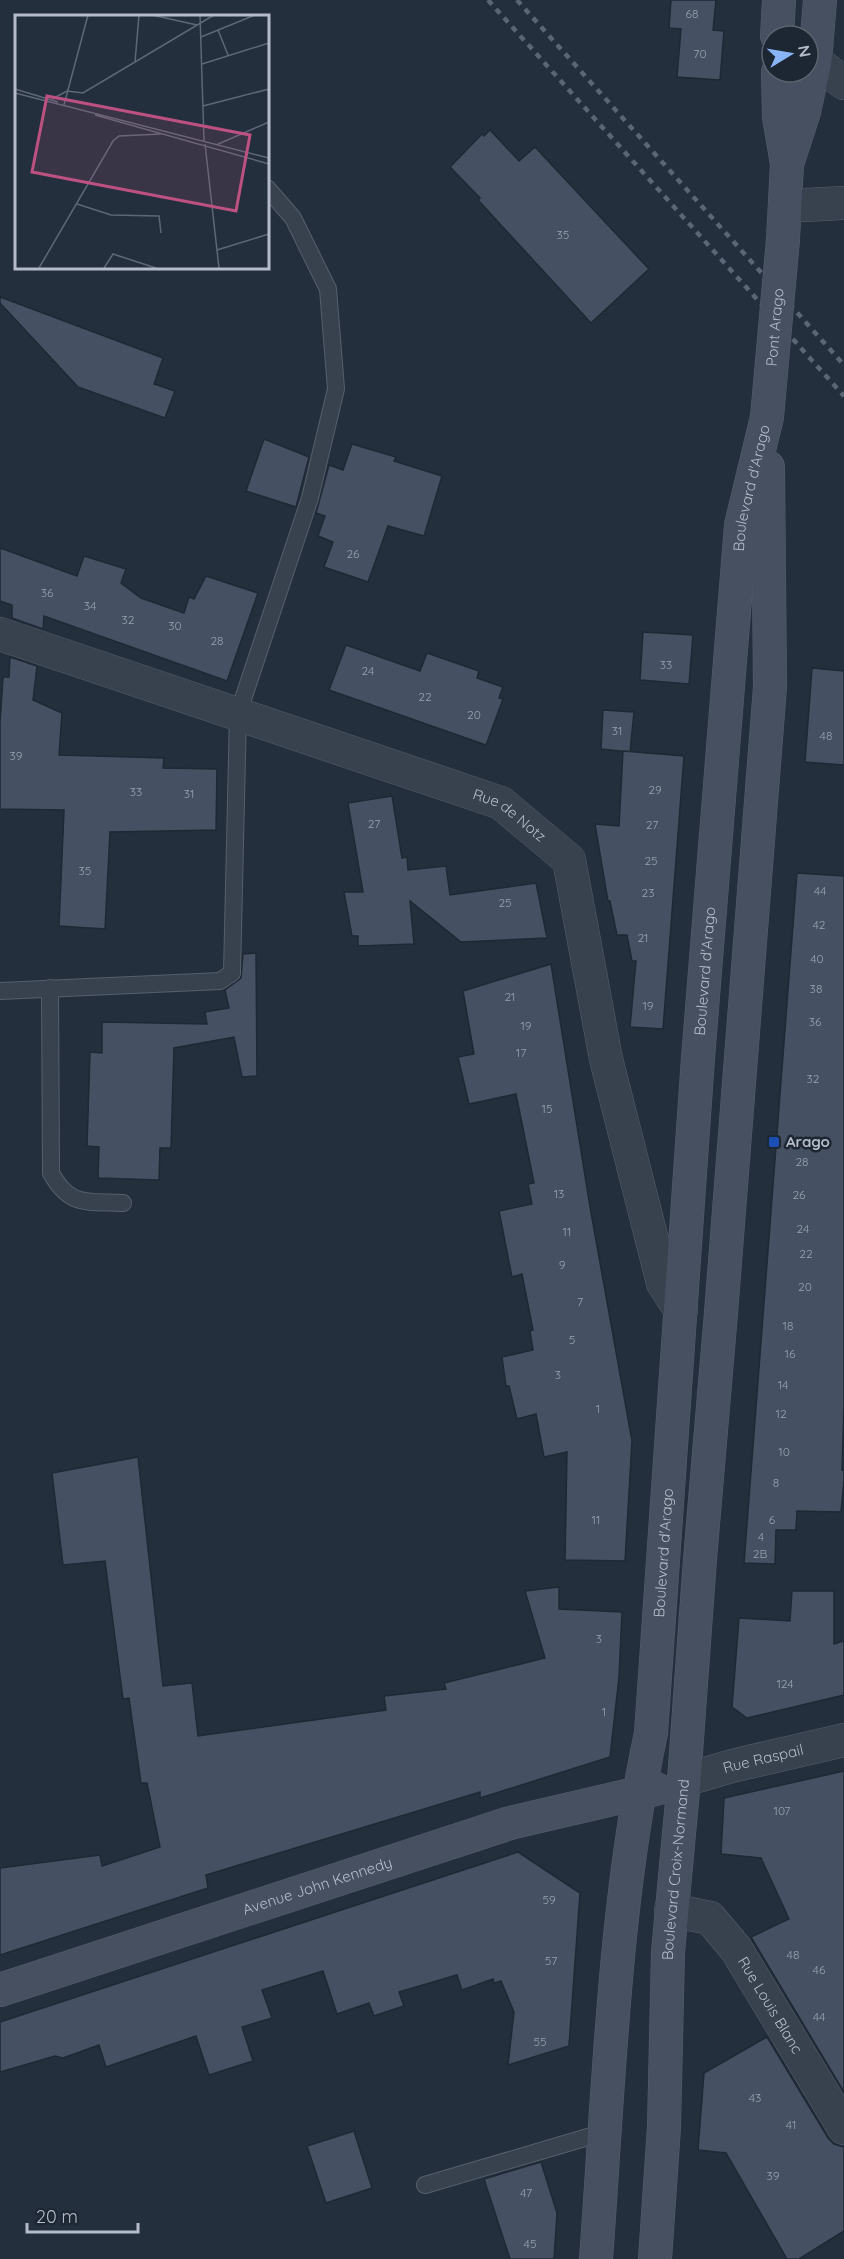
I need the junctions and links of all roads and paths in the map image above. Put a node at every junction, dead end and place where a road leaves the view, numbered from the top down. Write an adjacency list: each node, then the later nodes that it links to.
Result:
1 (778, 0): 3 (main road)
2 (820, 0): 4 (main road)
3 (777, 24)
4 (818, 24)
5 (820, 65): 6 (street)
6 (844, 83)
7 (778, 84): 9 (main road)
8 (810, 84): 9 (main road)
9 (787, 164): 12 (main road, Pont Arago)
10 (268, 189): 15 (lane)
11 (844, 203): 12 (street)
12 (785, 206): 13 (main road, Pont Arago, bridge)
13 (767, 417): 19 (main road, Boulevard d'Arago); 20 (main road, Boulevard d'Arago)
14 (0, 634): 15 (street, Rue de Notz)
15 (238, 714): 16 (lane); 19 (street, Rue de Notz)
16 (50, 988): 17 (lane); 18 (lane)
17 (0, 992)
18 (123, 1203)
19 (681, 1311): 20 (main road); 23 (main road, Boulevard d'Arago)
20 (721, 1313): 22 (main road, Boulevard d'Arago)
21 (844, 1740): 22 (street, Rue Raspail)
22 (684, 1780): 23 (main road, Boulevard Croix-Normand); 24 (main road, Boulevard Croix-Normand)
23 (638, 1794): 25 (main road, Avenue John Kennedy); 27 (main road)
24 (671, 1910): 26 (street, Rue Louis Blanc); 30 (main road, Boulevard Croix-Normand)
25 (0, 1990)
26 (844, 2128)
27 (605, 2132): 28 (lane); 29 (main road)
28 (425, 2185)
29 (596, 2259)
30 (655, 2259)

